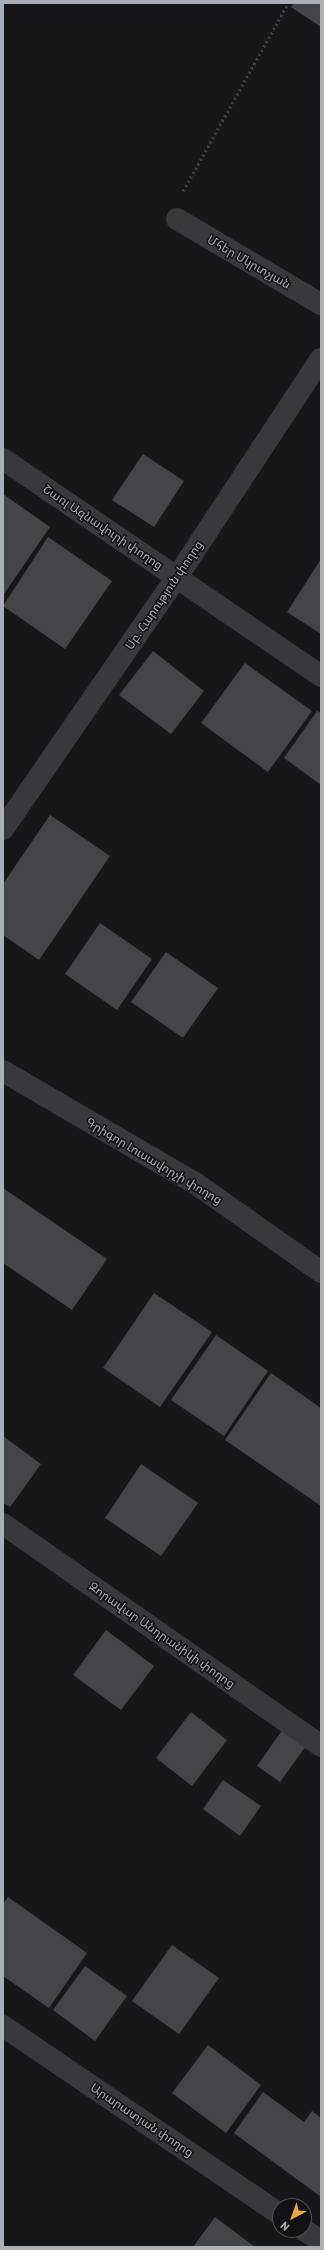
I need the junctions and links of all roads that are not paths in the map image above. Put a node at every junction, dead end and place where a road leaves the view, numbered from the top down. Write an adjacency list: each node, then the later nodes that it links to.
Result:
1 (177, 219): 2 (street, Մհեր Մկրտչյան)
2 (321, 304)
3 (321, 359): 5 (street, Սբ. Հարություն փողոց)
4 (3, 459): 5 (street, Շառլ Ազնավուրի փողոց)
5 (177, 577): 6 (street, Շառլ Ազնավուրի փողոց); 7 (street, Սբ. Հարություն փողոց)
6 (321, 676)
7 (3, 829)
8 (3, 1071): 9 (street, Գրիգոր Լուսավորչի փողոց)
9 (321, 1272)
10 (3, 1524): 11 (street, Զորավար Անդրանիկի փողոց)
11 (321, 1746)
12 (3, 2026): 13 (street, Արարատյան փողոց)
13 (272, 2209)
14 (312, 2236): 15 (street)
15 (321, 2242): 16 (street)
16 (318, 2247)

